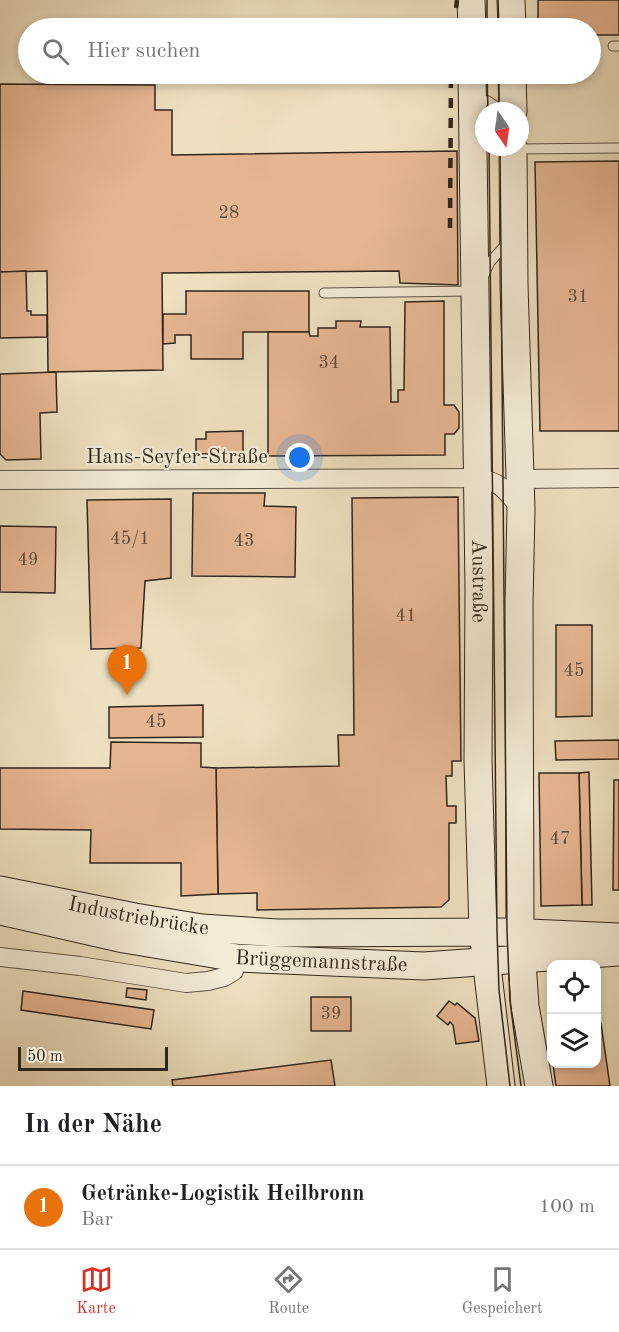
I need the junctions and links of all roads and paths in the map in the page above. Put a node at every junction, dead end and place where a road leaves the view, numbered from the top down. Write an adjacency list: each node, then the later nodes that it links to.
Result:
1 (471, 0): 3 (main road)
2 (512, 0): 4 (main road)
3 (472, 18)
4 (512, 18)
5 (512, 84): 8 (main road)
6 (473, 86): 7 (lane); 13 (main road, Austraße)
7 (489, 102)
8 (513, 102)
9 (529, 148): 10 (lane)
10 (619, 148)
11 (513, 156): 12 (main road, Austraße)
12 (514, 236): 13 (lane); 17 (main road, Austraße)
13 (475, 291): 14 (lane); 15 (main road, Austraße)
14 (324, 293)
15 (477, 478): 18 (street, Hans-Seyfer-Straße); 19 (street, Hans-Seyfer-Straße); 22 (main road, Austraße)
16 (619, 478): 17 (street)
17 (520, 479): 19 (main road, Austraße)
18 (0, 480)
19 (521, 509): 23 (main road, Austraße)
20 (0, 890): 24 (main road, Industriebrücke)
21 (0, 911): 28 (main road, Industriebrücke)
22 (483, 932): 23 (main road, Brüggemannstraße); 24 (main road, Brüggemannstraße); 30 (main road, Austraße)
23 (520, 932): 25 (main road, Brüggemannstraße); 29 (main road, Austraße)
24 (278, 933)
25 (619, 938)
26 (619, 952): 29 (main road, Brüggemannstraße)
27 (0, 957): 28 (street, Brüggemannstraße)
28 (237, 958): 30 (main road, Brüggemannstraße)
29 (522, 960): 30 (main road, Brüggemannstraße); 32 (main road, Austraße)
30 (486, 963): 31 (main road, Austraße)
31 (501, 1086)
32 (539, 1086)

